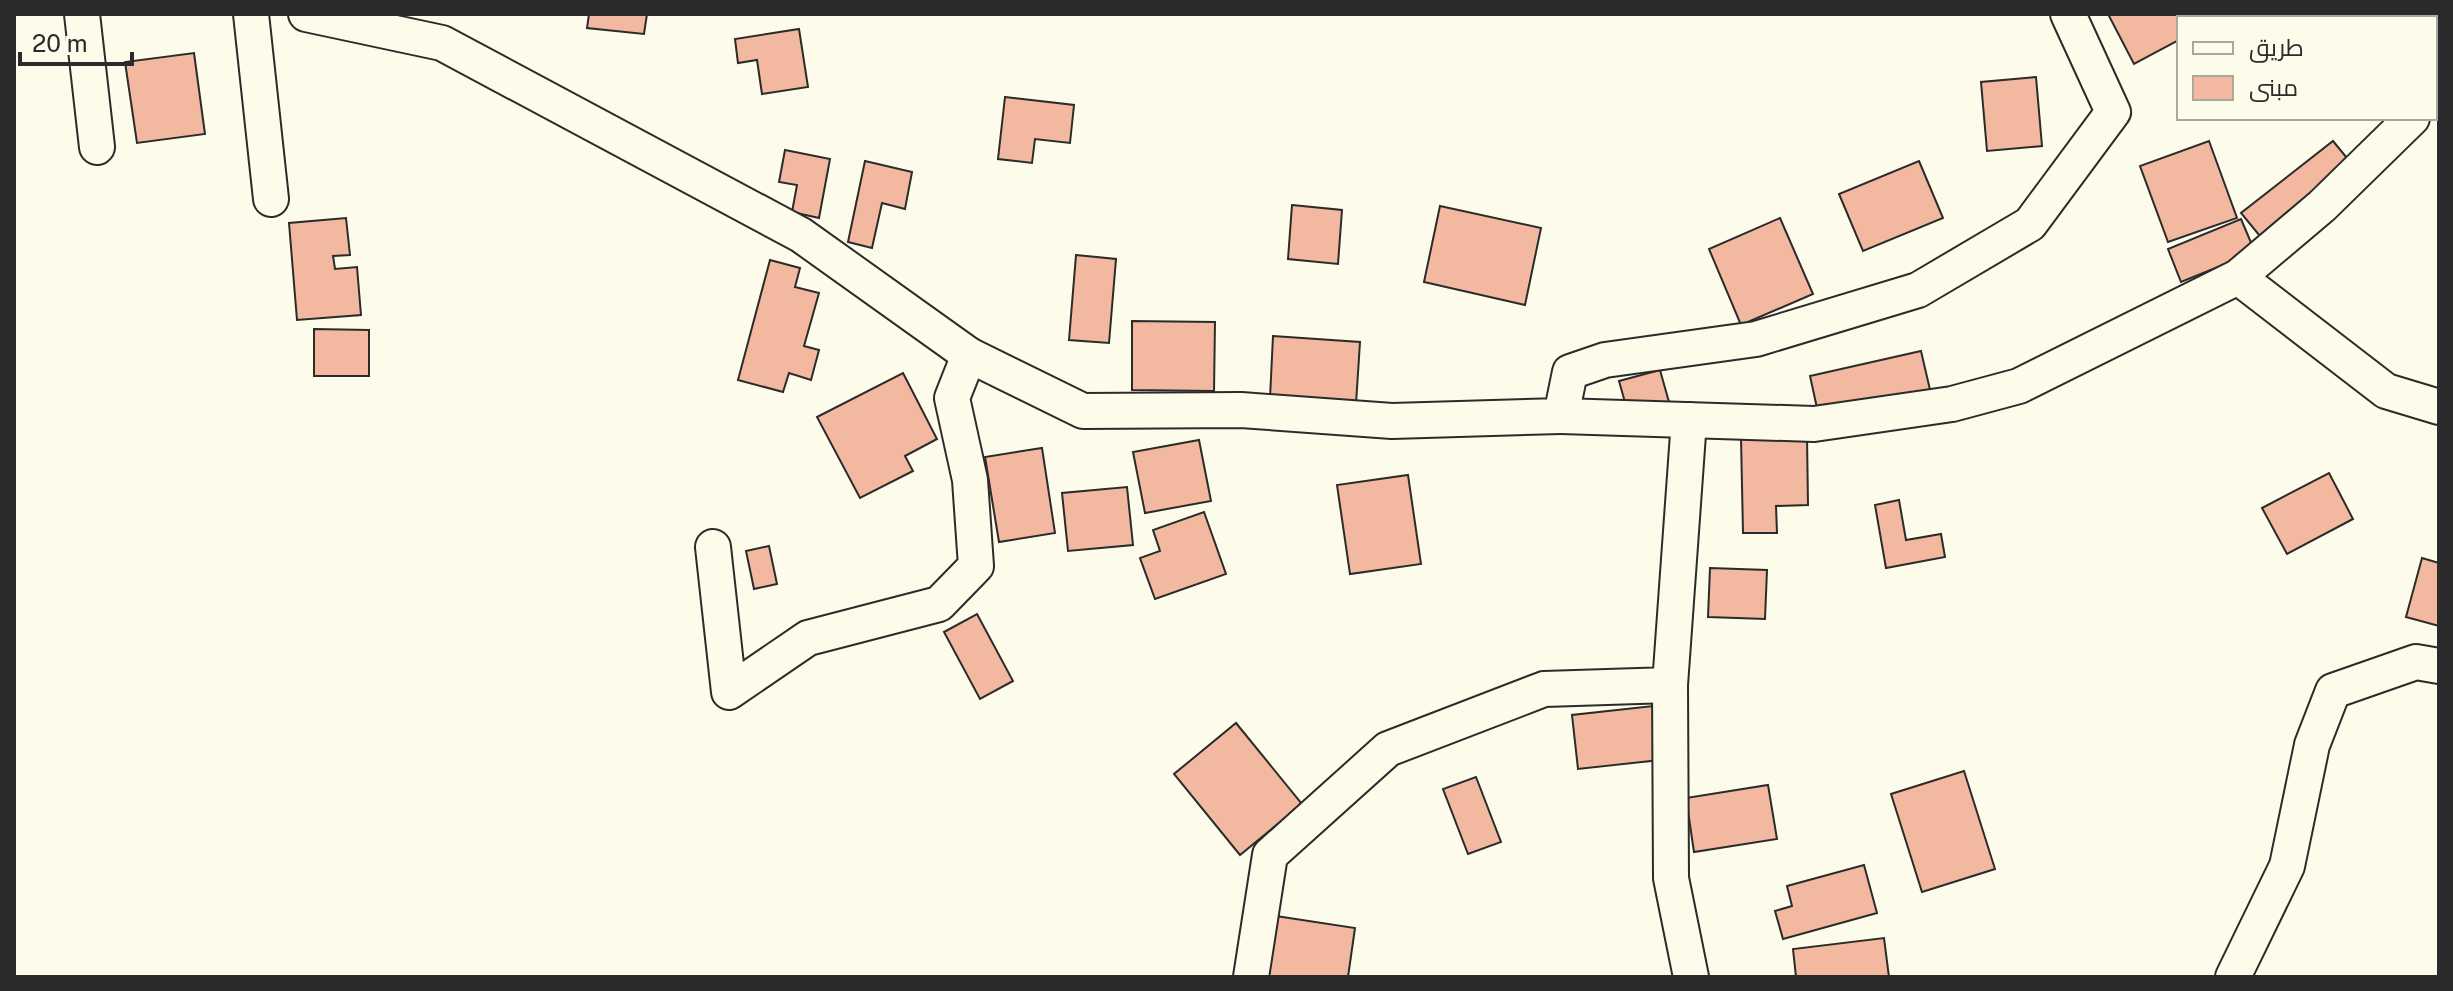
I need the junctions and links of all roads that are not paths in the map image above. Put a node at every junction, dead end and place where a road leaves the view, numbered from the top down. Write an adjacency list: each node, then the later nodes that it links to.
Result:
1 (82, 14): 6 (street)
2 (251, 14): 7 (street)
3 (306, 14): 9 (street)
4 (2068, 14): 11 (street)
5 (2410, 120): 8 (street)
6 (97, 147)
7 (271, 199)
8 (2238, 277): 10 (street); 12 (street)
9 (969, 355): 11 (street); 13 (street)
10 (2439, 407)
11 (1561, 416): 12 (street)
12 (1689, 420): 15 (street)
13 (713, 547)
14 (2439, 666): 18 (street)
15 (1670, 685): 16 (street); 17 (street)
16 (1251, 977)
17 (1691, 977)
18 (2233, 977)

